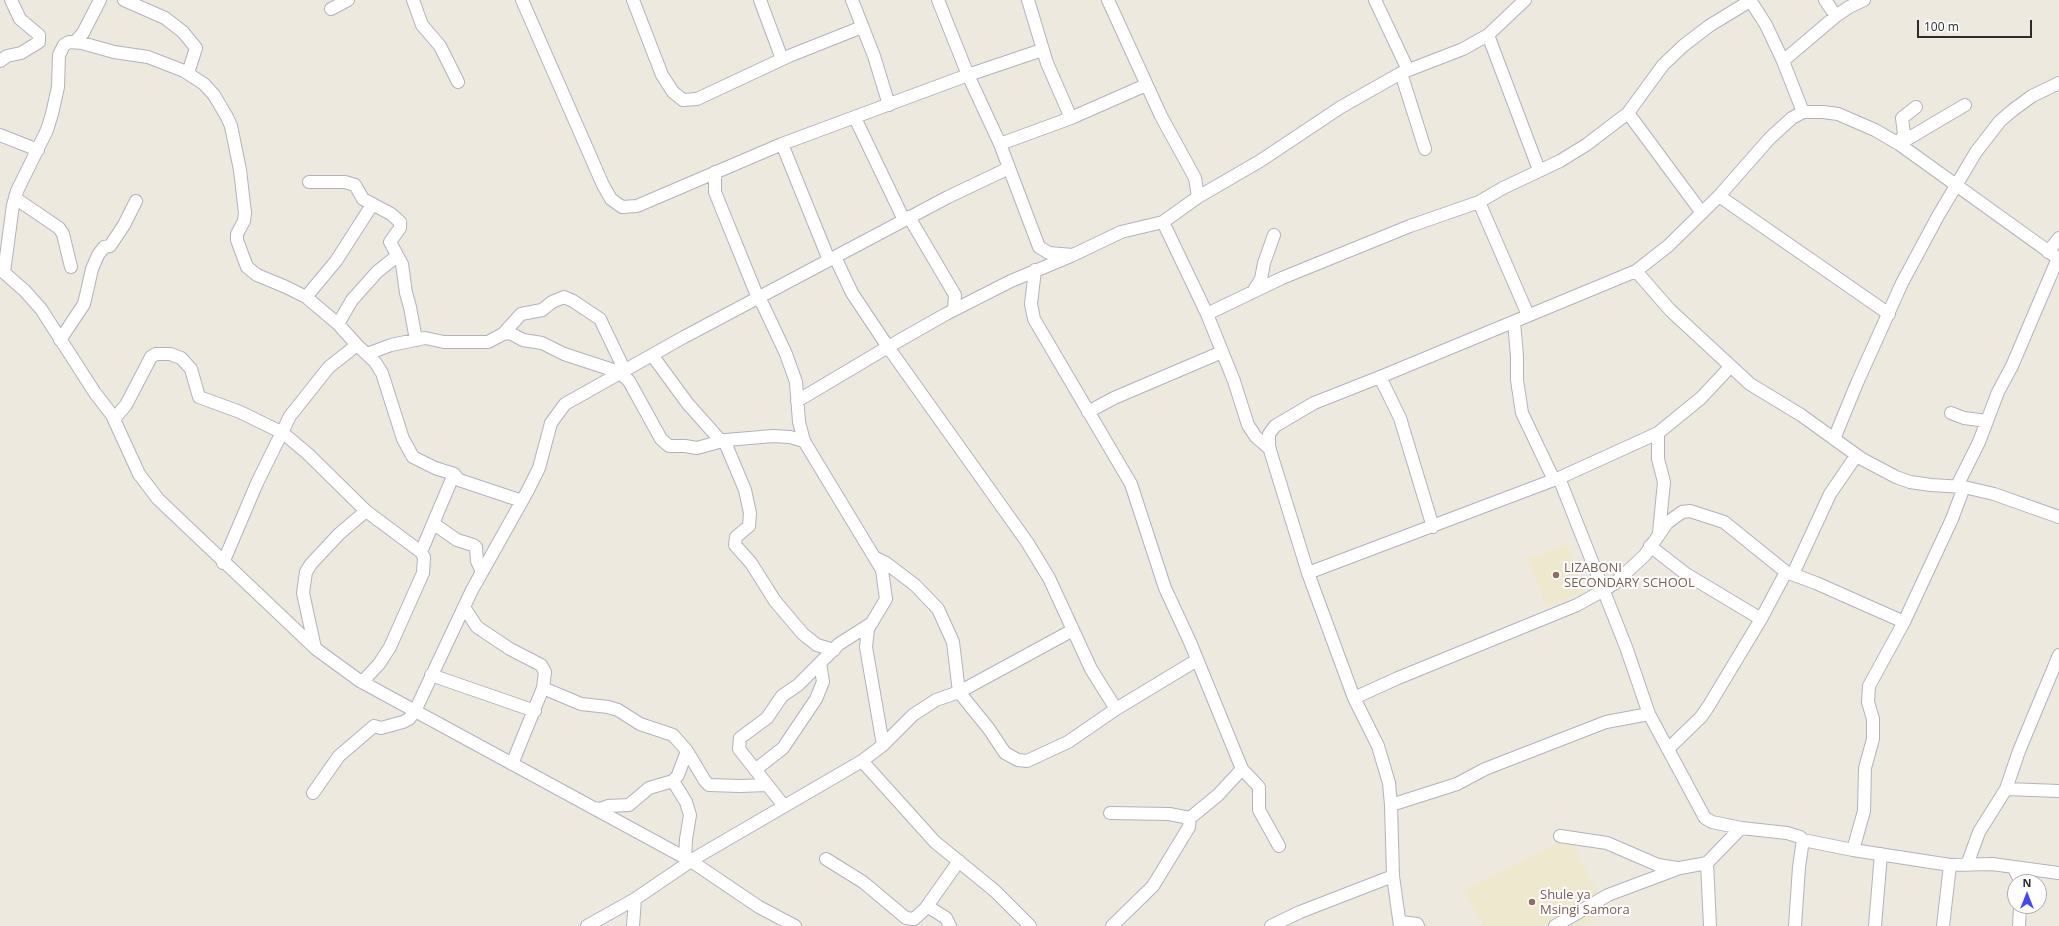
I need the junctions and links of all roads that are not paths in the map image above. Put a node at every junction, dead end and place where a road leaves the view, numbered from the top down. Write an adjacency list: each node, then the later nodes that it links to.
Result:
1 (11, 0): 25 (street)
2 (100, 0): 22 (street)
3 (124, 0): 28 (street)
4 (348, 0): 18 (street)
5 (413, 0): 30 (street)
6 (522, 0): 48 (street)
7 (633, 0): 24 (street)
8 (760, 0): 24 (street)
9 (852, 0): 20 (street)
10 (938, 0): 29 (street)
11 (1028, 0): 23 (street)
12 (1108, 0): 32 (street)
13 (1375, 0): 27 (street)
14 (1525, 0): 21 (street)
15 (1750, 0): 26 (street); 37 (street)
16 (1825, 0): 19 (street)
17 (1864, 0): 19 (street)
18 (331, 9)
19 (1836, 16): 26 (street)
20 (862, 27): 24 (street); 33 (street)
21 (1488, 35): 27 (street); 47 (street)
22 (75, 42): 28 (street); 45 (street)
23 (1042, 50): 29 (street); 39 (street)
24 (782, 59)
25 (0, 61)
26 (1783, 61): 36 (street)
27 (1405, 72): 44 (street); 52 (street)
28 (188, 73): 71 (street)
29 (968, 75): 33 (street); 42 (street)
30 (458, 82)
31 (2059, 83): 50 (street)
32 (1146, 85): 39 (street); 52 (street)
33 (889, 105): 38 (street)
34 (1965, 105): 43 (street)
35 (1916, 107): 43 (street)
36 (1803, 112): 43 (street); 51 (street)
37 (1628, 113): 47 (street); 57 (street)
38 (855, 118): 41 (street); 58 (street)
39 (1071, 118): 42 (street)
40 (0, 135): 45 (street)
41 (782, 144): 48 (street); 65 (street)
42 (1000, 144): 46 (street)
43 (1899, 144): 50 (street)
44 (1425, 148)
45 (38, 150): 53 (street)
46 (1009, 168): 58 (street); 62 (street)
47 (1539, 170): 55 (street)
48 (715, 172): 72 (street)
49 (309, 182): 56 (street)
50 (1956, 185): 64 (street); 75 (street)
51 (1719, 196): 57 (street); 75 (street)
52 (1198, 197): 59 (street)
53 (15, 198): 66 (street); 68 (street)
54 (136, 201): 80 (street)
55 (1479, 202): 70 (street); 76 (street)
56 (372, 205): 63 (street); 71 (street)
57 (1702, 213): 69 (street)
58 (907, 218): 65 (street); 73 (street)
59 (1163, 222): 62 (street); 74 (street)
60 (1274, 235): 70 (street)
61 (2059, 238): 64 (street)
62 (1073, 255): 67 (street)
63 (397, 256): 78 (street); 81 (street)
64 (2055, 256): 94 (street)
65 (832, 259): 72 (street); 83 (street)
66 (71, 267)
67 (1035, 270): 73 (street); 91 (street)
68 (2, 271): 80 (street)
69 (1636, 271): 76 (street); 87 (street)
70 (1253, 292): 74 (street)
71 (306, 298): 78 (street)
72 (758, 298): 86 (street); 90 (street)
73 (954, 310): 83 (street)
74 (1207, 314): 84 (street)
75 (1889, 314): 97 (street)
76 (1528, 316): 77 (street)
77 (1514, 322): 89 (street); 103 (street)
78 (338, 324): 82 (street)
79 (503, 334): 81 (street); 88 (street); 88 (street)
80 (60, 340): 93 (street)
81 (416, 340): 85 (street)
82 (357, 346): 85 (street); 95 (street)
83 (888, 347): 90 (street); 123 (street)
84 (1222, 352): 91 (street); 100 (street)
85 (368, 354): 102 (street)
86 (652, 355): 88 (street); 98 (street)
87 (1730, 367): 96 (street); 97 (street)
88 (622, 371): 98 (street); 105 (street)
89 (1380, 377): 100 (street); 109 (street)
90 (798, 401): 99 (street)
91 (1088, 412): 127 (street)
92 (1951, 413): 94 (street)
93 (114, 419): 95 (street); 114 (street)
94 (1987, 421): 104 (street)
95 (283, 433): 106 (street); 114 (street)
96 (1658, 433): 103 (street); 110 (street)
97 (1834, 439): 101 (street)
98 (722, 441): 99 (street); 125 (street)
99 (804, 441): 113 (street)
100 (1270, 449): 116 (street)
101 (1856, 456): 104 (street); 117 (street)
102 (454, 474): 105 (street); 108 (street)
103 (1557, 479): 109 (street); 118 (street)
104 (1961, 486): 107 (street); 121 (street)
105 (522, 501): 115 (street)
106 (366, 511): 112 (street); 124 (street)
107 (2059, 517)
108 (434, 524): 112 (street); 115 (street)
109 (1434, 527): 116 (street)
110 (1659, 533): 111 (street); 117 (street)
111 (1650, 546): 118 (street); 120 (street)
112 (421, 552): 130 (street)
113 (876, 558): 122 (street); 132 (street)
114 (223, 563): 124 (street)
115 (482, 572): 119 (street)
116 (1308, 573): 133 (street)
117 (1789, 573): 120 (street); 121 (street)
118 (1604, 590): 133 (street); 137 (street)
119 (464, 607): 129 (street); 131 (street)
120 (1761, 619): 139 (street)
121 (1904, 622): 159 (street)
122 (872, 623): 125 (street); 138 (street)
123 (1073, 630): 132 (street); 134 (street)
124 (315, 648): 130 (street)
125 (834, 650): 128 (street)
126 (2059, 655): 147 (street)
127 (1196, 660): 134 (street); 143 (street)
128 (820, 663): 144 (street); 144 (street)
129 (431, 675): 135 (street); 136 (street)
130 (360, 681): 135 (street)
131 (543, 688): 136 (street); 140 (street)
132 (958, 692): 134 (street); 138 (street)
133 (1354, 698): 150 (street)
134 (1116, 709)
135 (415, 711): 142 (street); 149 (street)
136 (535, 711): 142 (street)
137 (1649, 714): 139 (street); 150 (street)
138 (883, 745): 141 (street)
139 (1668, 748): 155 (street)
140 (687, 752): 145 (street); 146 (street)
141 (862, 761): 151 (street); 163 (street)
142 (512, 764): 152 (street)
143 (1242, 769): 154 (street); 158 (street)
144 (755, 770): 146 (street)
145 (674, 781): 152 (street); 162 (street)
146 (767, 785): 151 (street)
147 (2006, 789): 148 (street); 166 (street)
148 (2059, 791)
149 (313, 793)
150 (1391, 805): 171 (street)
151 (784, 806): 162 (street)
152 (593, 808): 162 (street)
153 (1110, 813): 154 (street)
154 (1190, 818): 181 (street)
155 (1741, 828): 157 (street); 164 (street)
156 (1560, 836): 167 (street)
157 (1803, 840): 159 (street); 186 (street)
158 (1279, 846)
159 (1854, 850): 160 (street)
160 (1881, 854): 165 (street); 187 (street)
161 (826, 859): 173 (street)
162 (689, 860): 172 (street); 178 (street)
163 (958, 861): 173 (street); 180 (street)
164 (1707, 863): 167 (street); 185 (street)
165 (1950, 865): 166 (street); 188 (street)
166 (1967, 865): 168 (street)
167 (1680, 868): 184 (street)
168 (2013, 868): 169 (street); 170 (street)
169 (2059, 873)
170 (2016, 874)
171 (1393, 876): 175 (street); 182 (street)
172 (635, 899): 176 (street); 177 (street)
173 (927, 906): 179 (street)
174 (2020, 914): 189 (street)
175 (1401, 924): 183 (street)
176 (587, 926)
177 (633, 926)
178 (795, 926)
179 (950, 926)
180 (1030, 926)
181 (1112, 926)
182 (1271, 926)
183 (1418, 926)
184 (1555, 926)
185 (1710, 926)
186 (1795, 926)
187 (1875, 926)
188 (1944, 926)
189 (2019, 926)

